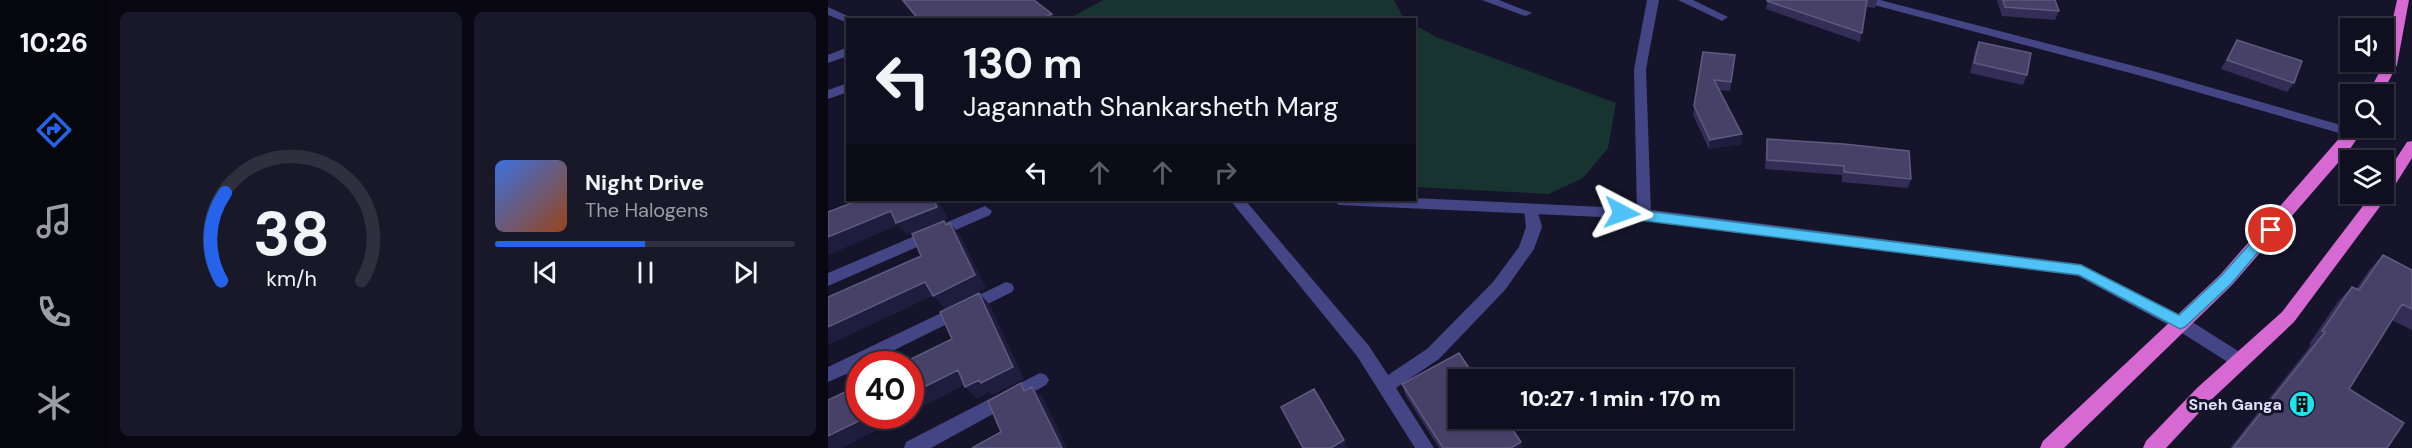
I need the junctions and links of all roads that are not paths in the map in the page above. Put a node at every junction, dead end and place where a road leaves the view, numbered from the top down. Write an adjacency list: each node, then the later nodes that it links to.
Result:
1 (1488, 0): 7 (street)
2 (1653, 0): 24 (street)
3 (1684, 0): 8 (street)
4 (1867, 0): 15 (street)
5 (2403, 0): 12 (highway)
6 (828, 10): 9 (street)
7 (1526, 13)
8 (1722, 17)
9 (846, 19)
10 (846, 52): 11 (street)
11 (828, 58)
12 (2380, 84)
13 (846, 88): 14 (street)
14 (828, 95)
15 (2340, 126)
16 (2348, 138): 27 (highway)
17 (2412, 146): 18 (highway)
18 (2394, 174)
19 (1238, 201): 31 (street)
20 (1360, 201): 22 (street)
21 (2373, 204): 28 (highway)
22 (1531, 209): 24 (street); 31 (street)
23 (985, 211): 25 (street)
24 (1644, 214): 27 (street)
25 (828, 280)
26 (1006, 288): 29 (street)
27 (2180, 323): 28 (street); 34 (highway)
28 (2240, 361): 35 (highway)
29 (828, 375)
30 (1040, 380): 32 (street)
31 (1385, 386): 33 (street)
32 (913, 448)
33 (1425, 448)
34 (2050, 448)
35 (2153, 448)

